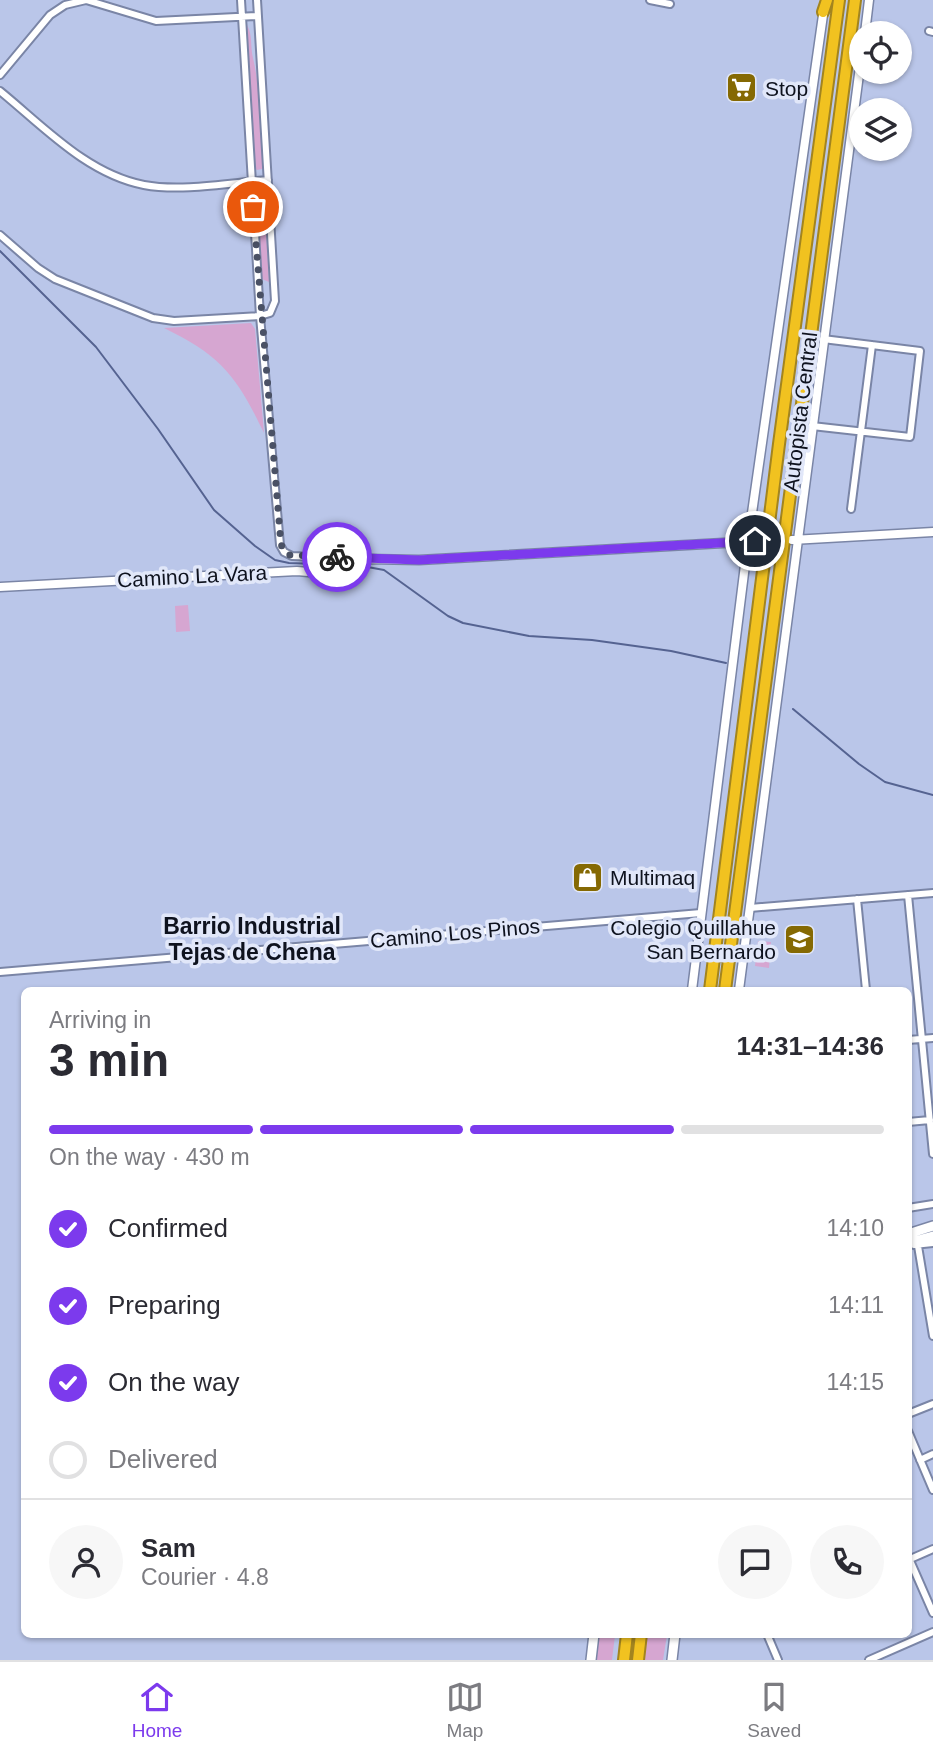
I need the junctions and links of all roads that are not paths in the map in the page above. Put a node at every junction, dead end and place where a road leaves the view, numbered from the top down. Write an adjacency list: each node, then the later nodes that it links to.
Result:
1 (240, 0): 10 (street)
2 (257, 0): 11 (street)
3 (650, 0): 8 (street)
4 (826, 0): 9 (highway)
5 (839, 0): 42 (highway, Autopista Central)
6 (855, 0): 43 (highway, Autopista Central)
7 (869, 0): 12 (street)
8 (670, 4)
9 (823, 12): 31 (street)
10 (241, 16): 11 (street); 13 (street); 17 (street)
11 (258, 16): 16 (street)
12 (866, 21)
13 (0, 75)
14 (858, 84): 22 (street)
15 (0, 91): 17 (street)
16 (268, 180): 17 (street); 19 (street)
17 (251, 181): 20 (street)
18 (0, 235): 21 (street)
19 (274, 283): 20 (street); 21 (street)
20 (258, 284): 21 (street)
21 (260, 316): 33 (street)
22 (823, 339): 23 (street); 24 (street)
23 (872, 345): 25 (street); 25 (street)
24 (812, 426): 25 (street); 27 (street)
25 (861, 431): 26 (street)
26 (851, 509)
27 (800, 516): 29 (street); 30 (street)
28 (933, 532): 29 (street)
29 (820, 539): 30 (street)
30 (794, 540): 38 (street)
31 (748, 541): 32 (street, Camino La Vara); 33 (street, Camino La Vara); 39 (street)
32 (759, 541)
33 (365, 560): 34 (street, Camino La Vara)
34 (0, 587)
35 (933, 893): 36 (street)
36 (908, 895): 37 (street); 47 (street)
37 (857, 899): 38 (street); 45 (street)
38 (750, 908): 44 (street)
39 (701, 913): 40 (street, Camino Los Pinos); 41 (street)
40 (0, 972)
41 (692, 987)
42 (709, 987)
43 (725, 987)
44 (739, 987)
45 (866, 987)
46 (912, 999): 47 (street)
47 (918, 999): 49 (street)
48 (933, 1038): 49 (street)
49 (922, 1039): 50 (street); 51 (street)
50 (912, 1040)
51 (930, 1120): 52 (street); 53 (street)
52 (912, 1122)
53 (933, 1154)
54 (933, 1204): 55 (street)
55 (912, 1207)
56 (933, 1226): 57 (main road)
57 (912, 1233)
58 (933, 1236): 60 (main road)
59 (933, 1243): 61 (street)
60 (912, 1245)
61 (912, 1245)
62 (912, 1249): 63 (street)
63 (933, 1336)
64 (933, 1404): 65 (street)
65 (912, 1412)
66 (912, 1441): 68 (street)
67 (933, 1454): 68 (street)
68 (920, 1460): 69 (street)
69 (933, 1490)
70 (933, 1549): 71 (street)
71 (912, 1557)
72 (912, 1565): 73 (street)
73 (933, 1613)
74 (933, 1632): 85 (street)
75 (594, 1638): 80 (main road)
76 (627, 1638): 81 (highway)
77 (641, 1638): 82 (highway)
78 (675, 1638): 83 (main road)
79 (769, 1638): 84 (street)
80 (591, 1660)
81 (624, 1660)
82 (638, 1660)
83 (672, 1660)
84 (777, 1660)
85 (869, 1660)

